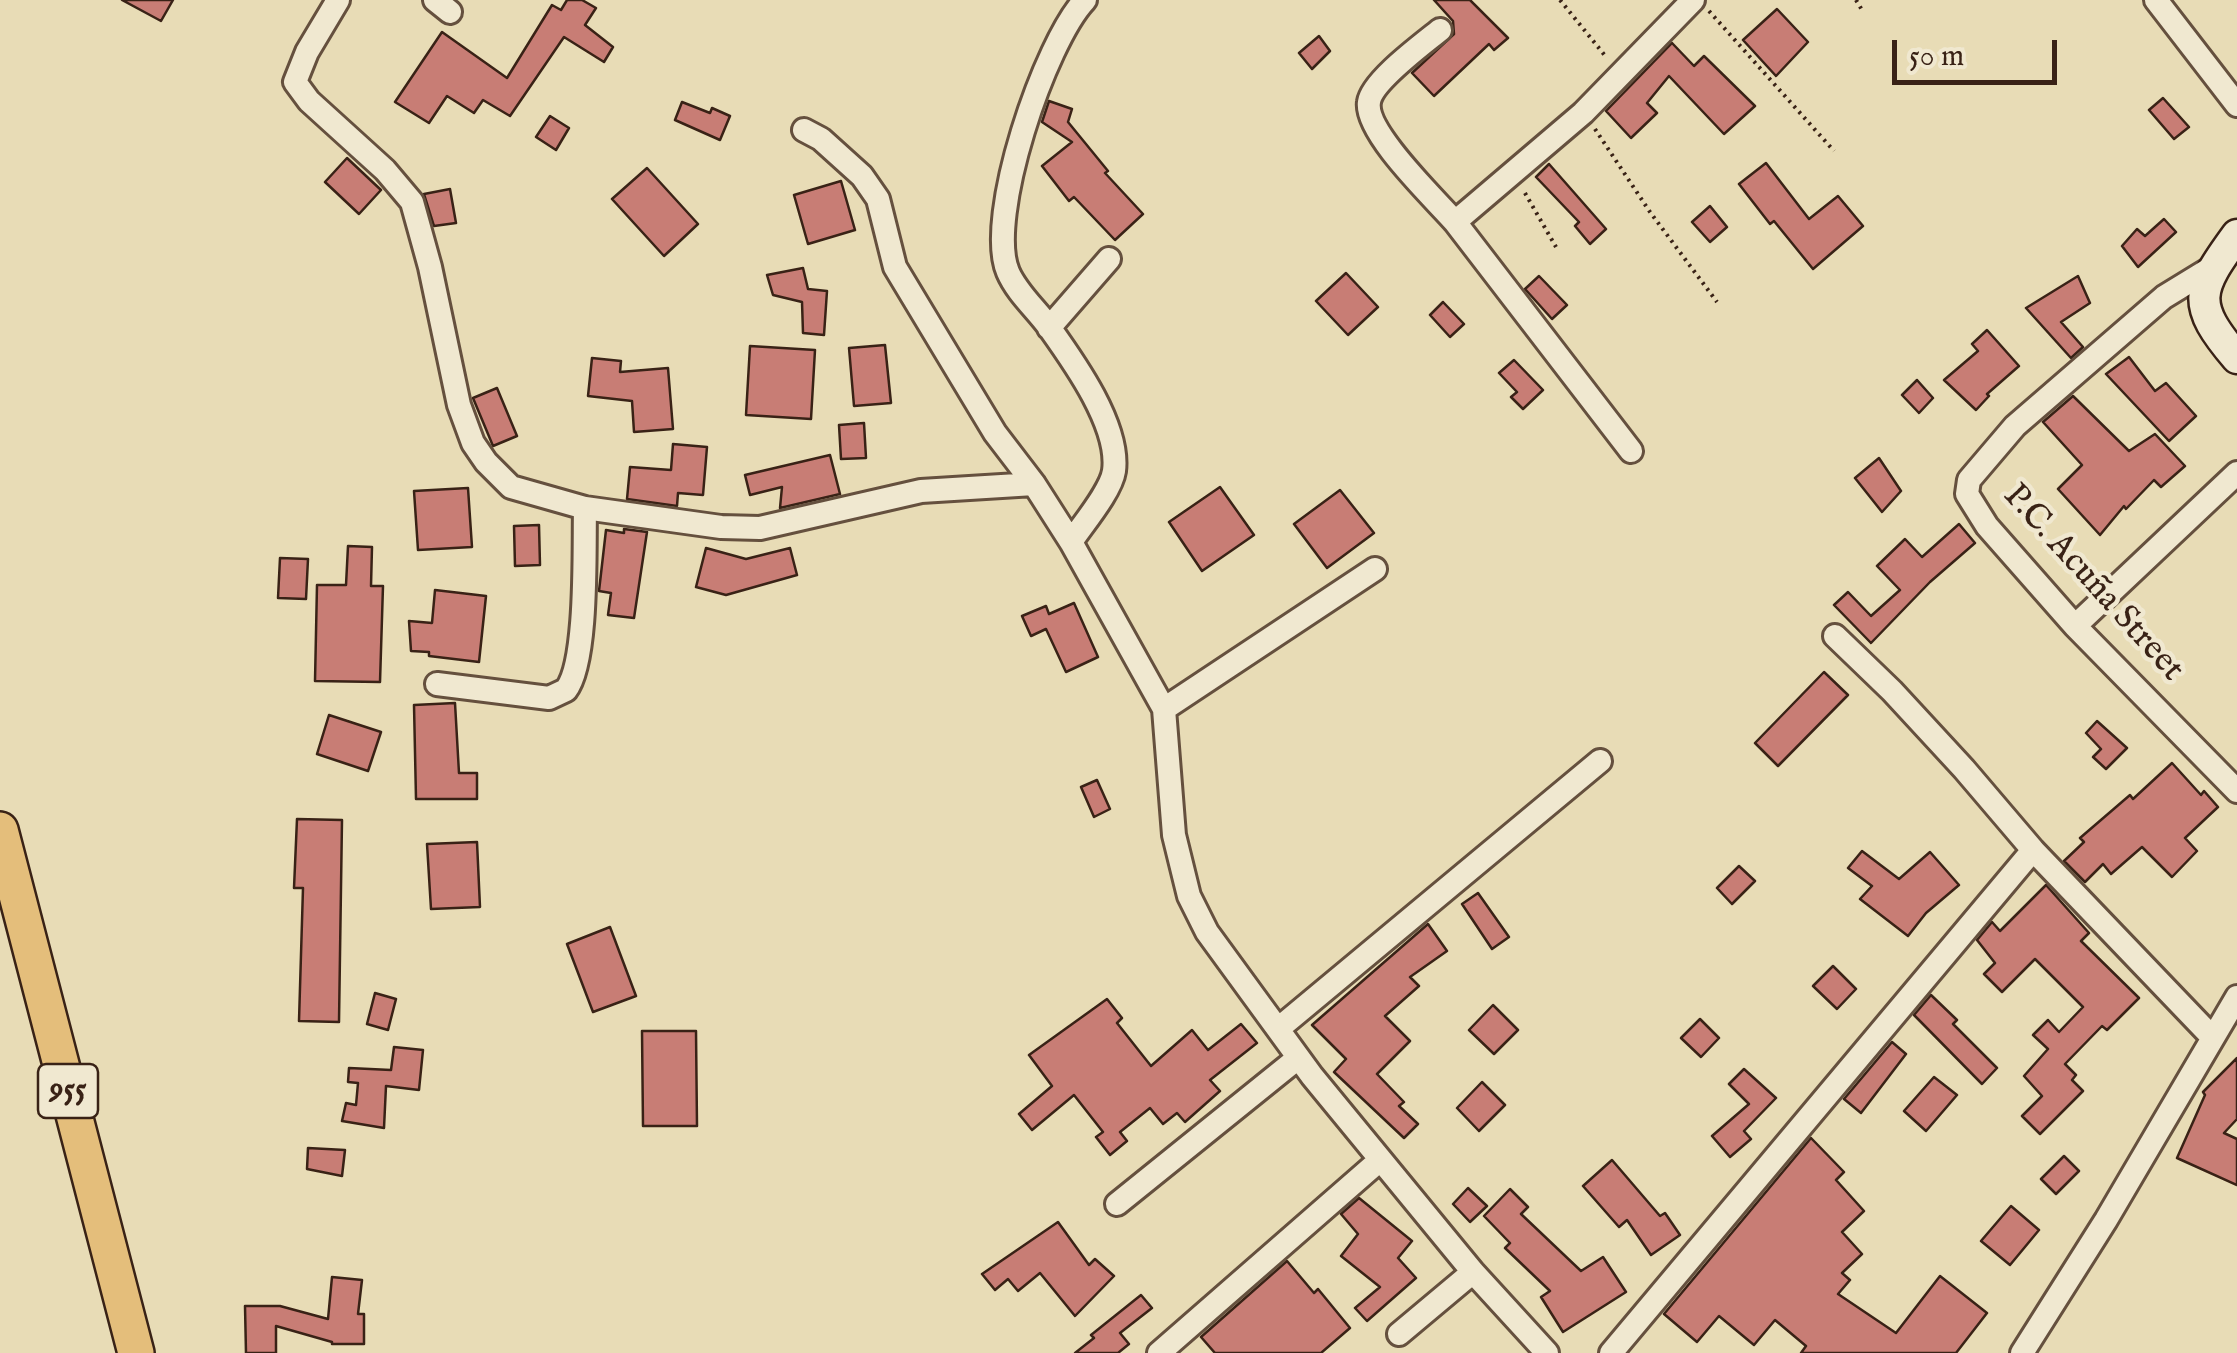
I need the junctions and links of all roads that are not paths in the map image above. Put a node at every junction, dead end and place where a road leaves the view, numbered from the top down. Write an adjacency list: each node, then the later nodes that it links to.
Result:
1 (338, 0): 17 (street)
2 (1085, 0): 12 (street)
3 (1696, 0): 8 (street)
4 (2156, 0): 6 (street)
5 (1440, 30): 8 (street)
6 (2237, 105)
7 (804, 130): 16 (street)
8 (1455, 222): 14 (street)
9 (2237, 236): 11 (street)
10 (1109, 259): 12 (street)
11 (2213, 267): 13 (street); 20 (street, P.C. Acuña Street)
12 (1050, 328): 18 (street)
13 (2237, 358)
14 (1631, 451)
15 (2237, 473): 20 (street)
16 (1034, 484): 17 (street); 18 (street)
17 (585, 508): 22 (street)
18 (1070, 542): 23 (street)
19 (1374, 569): 23 (street)
20 (2076, 626): 25 (street, P.C. Acuña Street)
21 (1835, 636): 27 (street)
22 (437, 684)
23 (1164, 709): 29 (street)
24 (1600, 761): 29 (street)
25 (2237, 791)
26 (0, 830): 37 (main road, 955)
27 (2033, 850): 30 (street); 39 (street)
28 (2237, 996): 30 (street)
29 (1278, 1030): 31 (street)
30 (2212, 1038): 40 (street)
31 (1298, 1058): 32 (street); 33 (street)
32 (1380, 1160): 34 (street); 38 (street)
33 (1117, 1204)
34 (1473, 1272): 35 (street); 36 (street)
35 (1399, 1334)
36 (1545, 1352)
37 (136, 1353)
38 (1158, 1353)
39 (1610, 1353)
40 (2022, 1353)

